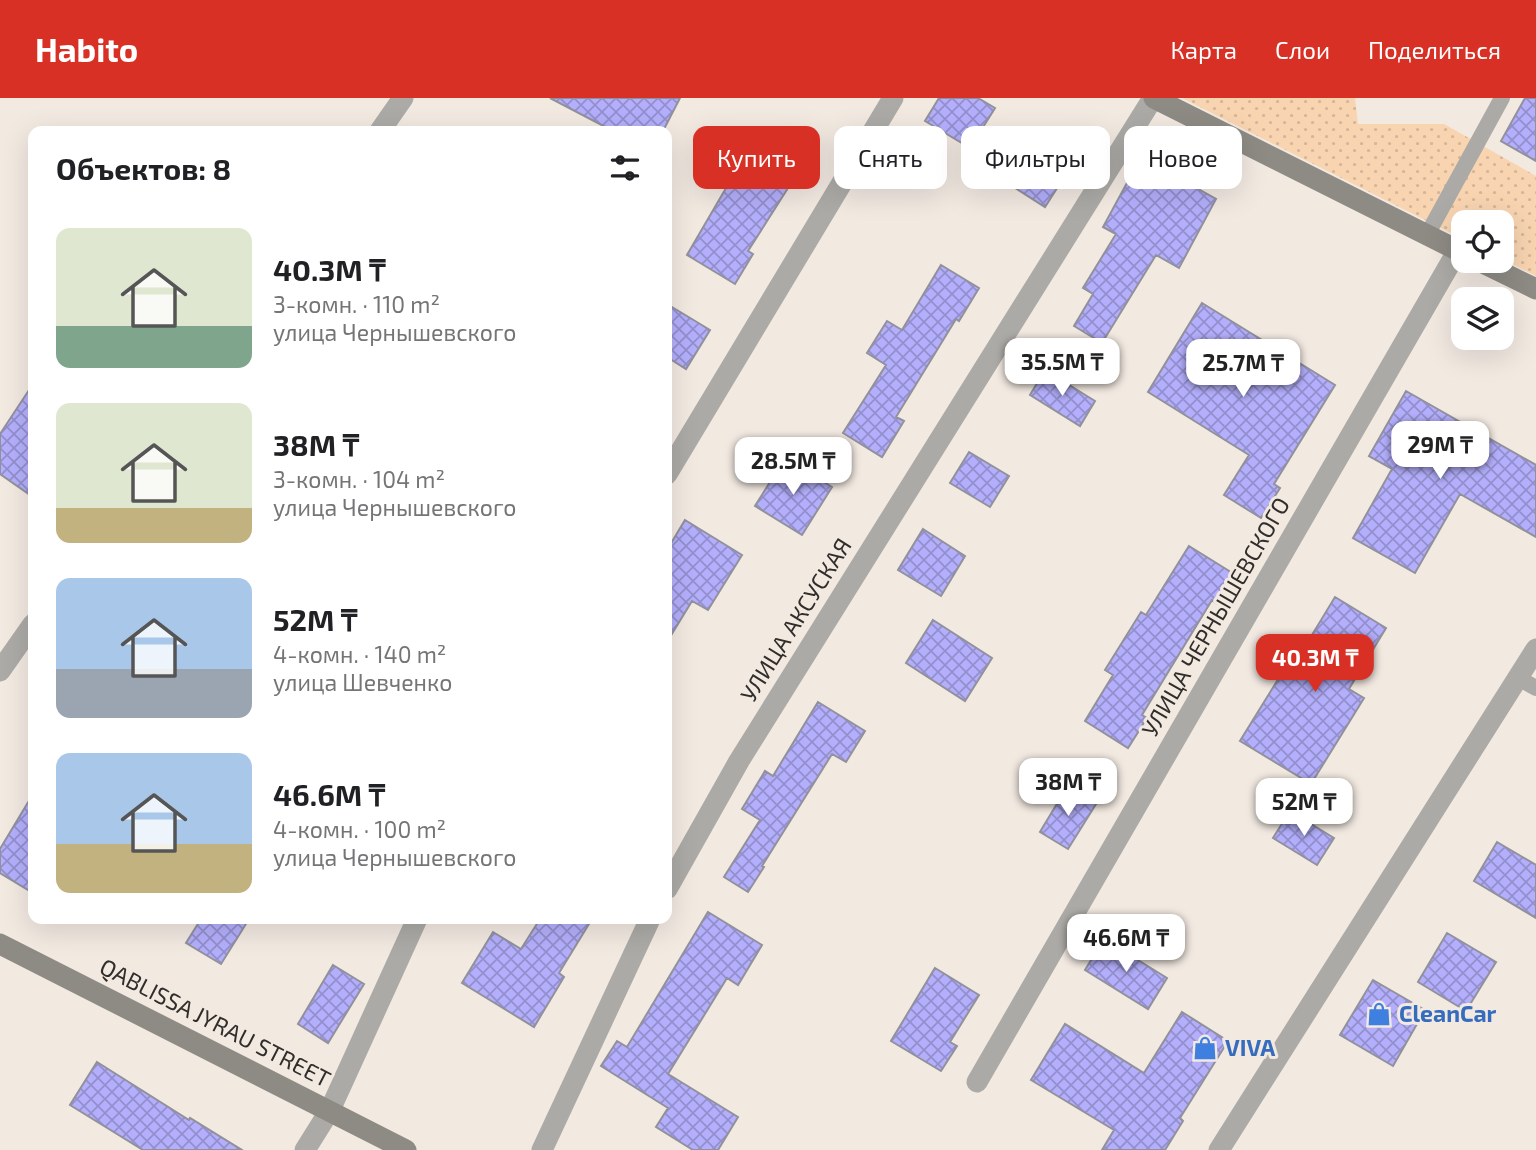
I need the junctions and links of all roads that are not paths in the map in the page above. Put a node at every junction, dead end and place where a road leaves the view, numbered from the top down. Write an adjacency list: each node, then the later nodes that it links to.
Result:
1 (403, 98): 5 (street)
2 (893, 98): 11 (street)
3 (1153, 98): 6 (street); 16 (street, УЛИЦА АКСУСКАЯ)
4 (1502, 98): 6 (lane)
5 (383, 126)
6 (1427, 234): 7 (street)
7 (1451, 246)
8 (1451, 266): 20 (street, УЛИЦА ЧЕРНЫШЕВСКОГО)
9 (1503, 273): 10 (street)
10 (1536, 289)
11 (672, 466)
12 (28, 631): 14 (street)
13 (1536, 649): 15 (street)
14 (0, 671)
15 (1527, 683): 25 (street)
16 (672, 880)
17 (415, 924): 21 (street)
18 (648, 924): 24 (street)
19 (0, 944): 21 (street, QABLISSA JYRAU STREET)
20 (977, 1082)
21 (330, 1110): 22 (street); 23 (street, QABLISSA JYRAU STREET)
22 (305, 1150)
23 (406, 1150)
24 (542, 1150)
25 (1219, 1150)

